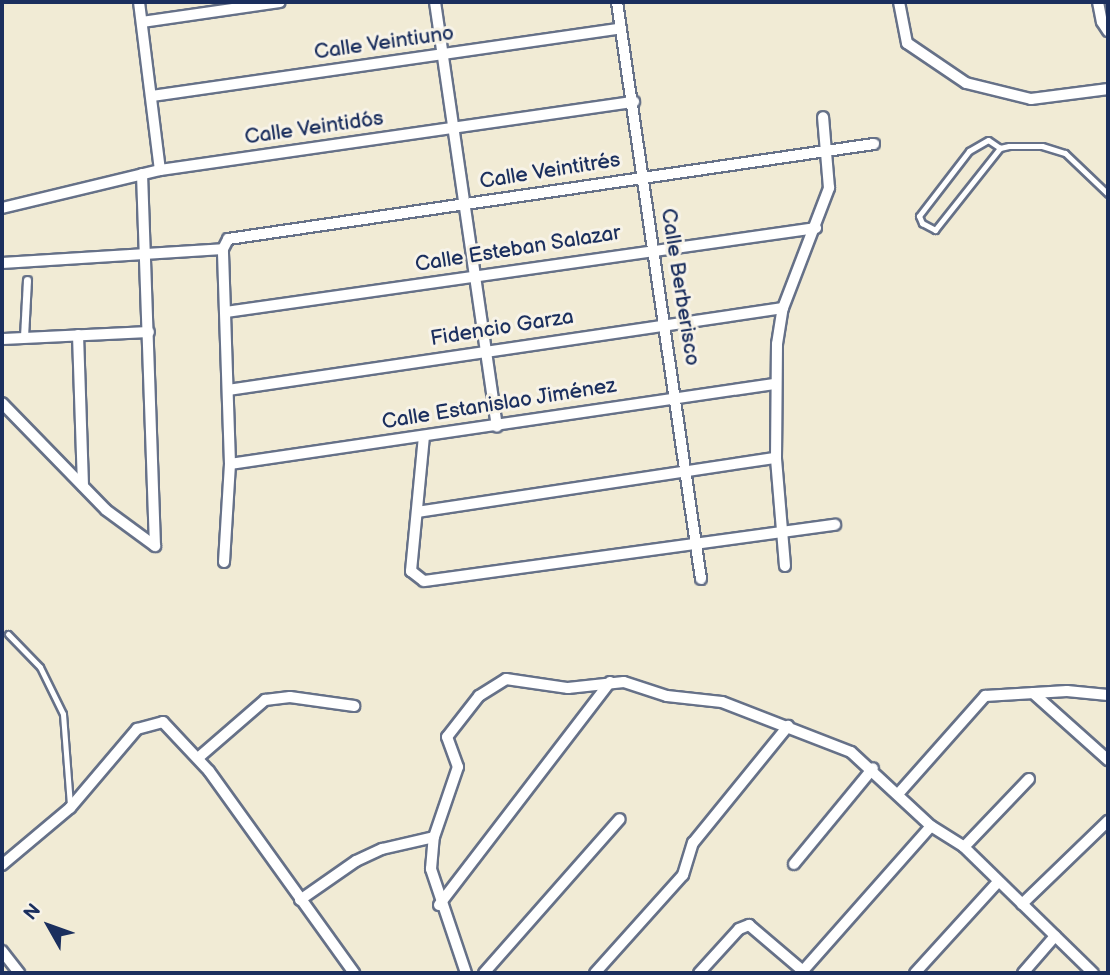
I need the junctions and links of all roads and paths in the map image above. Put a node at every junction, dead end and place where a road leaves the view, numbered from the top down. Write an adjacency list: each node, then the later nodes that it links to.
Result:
1 (139, 2): 7 (street)
2 (279, 2): 7 (street)
3 (435, 2): 10 (street)
4 (617, 2): 8 (street, Calle Berberisco)
5 (899, 2): 11 (street)
6 (1098, 2): 9 (street)
7 (142, 22): 12 (street)
8 (621, 28): 10 (street, Calle Veintiuno); 13 (street, Calle Berberisco)
9 (1108, 31)
10 (443, 54): 12 (street, Calle Veintiuno); 15 (street)
11 (1107, 93)
12 (152, 96): 19 (street)
13 (634, 102): 15 (street, Calle Veintidós); 21 (street, Calle Berberisco)
14 (823, 117): 18 (street)
15 (453, 128): 19 (street, Calle Veintidós); 23 (street)
16 (874, 145): 18 (street, Calle Veintitrés)
17 (1000, 148): 17 (lane); 22 (lane)
18 (828, 149): 21 (street, Calle Veintitrés); 25 (street)
19 (160, 170): 20 (street, Calle Veintidós)
20 (142, 174): 24 (street, Calle Veintidós); 28 (street)
21 (642, 176): 23 (street, Calle Veintitrés); 26 (street, Calle Berberisco)
22 (1108, 194)
23 (464, 204): 27 (street, Calle Veintitrés); 30 (street)
24 (2, 208)
25 (816, 228): 26 (street, Calle Esteban Salazar); 32 (street)
26 (655, 248): 30 (street, Calle Esteban Salazar); 34 (street, Calle Berberisco)
27 (223, 249): 28 (street); 33 (street)
28 (146, 255): 29 (street); 35 (street)
29 (2, 263)
30 (474, 276): 33 (street, Calle Esteban Salazar); 39 (street)
31 (27, 280): 37 (street)
32 (783, 308): 34 (street, Fidencio Garza); 40 (street)
33 (226, 312): 41 (street)
34 (666, 323): 39 (street, Fidencio Garza); 42 (street, Calle Berberisco)
35 (149, 332): 36 (street); 49 (street)
36 (78, 335): 37 (street); 49 (street)
37 (24, 337): 38 (street)
38 (2, 339)
39 (483, 351): 41 (street, Fidencio Garza); 44 (street)
40 (774, 384): 42 (street, Calle Estanislao Jiménez); 46 (street)
41 (228, 390): 47 (street)
42 (677, 396): 44 (street, Calle Estanislao Jiménez); 48 (street, Calle Berberisco)
43 (2, 403): 49 (street)
44 (497, 426): 45 (street, Calle Estanislao Jiménez)
45 (424, 436): 47 (street, Calle Estanislao Jiménez); 50 (street)
46 (776, 458): 48 (street); 52 (street)
47 (230, 464): 54 (street)
48 (684, 472): 50 (street); 53 (street, Calle Berberisco)
49 (83, 486)
50 (417, 512): 53 (street)
51 (835, 525): 52 (street)
52 (781, 534): 53 (street); 55 (street)
53 (695, 546): 56 (street, Calle Berberisco)
54 (224, 562)
55 (785, 566)
56 (701, 579)
57 (8, 634): 68 (lane)
58 (610, 682): 62 (street); 72 (street); 79 (street)
59 (1033, 693): 60 (street); 64 (street); 67 (street)
60 (1108, 695)
61 (354, 706): 63 (street)
62 (788, 726): 65 (street); 87 (street)
63 (198, 758): 68 (street); 77 (street)
64 (1108, 760)
65 (873, 768): 67 (street); 75 (street)
66 (1029, 779): 73 (street)
67 (899, 793): 71 (street)
68 (70, 808): 74 (street)
69 (620, 819): 86 (street)
70 (1108, 821): 78 (street)
71 (931, 826): 73 (street); 82 (street)
72 (434, 837): 77 (street); 79 (street)
73 (964, 847): 76 (street)
74 (3, 862)
75 (794, 864)
76 (998, 883): 78 (street); 89 (street)
77 (300, 900): 84 (street)
78 (1022, 904): 80 (street)
79 (439, 905): 85 (street)
80 (1055, 936): 90 (street); 91 (street)
81 (2, 951): 83 (street)
82 (802, 972): 88 (street)
83 (19, 973)
84 (354, 973)
85 (466, 973)
86 (484, 973)
87 (595, 973)
88 (699, 973)
89 (915, 973)
90 (1023, 973)
91 (1093, 973)

